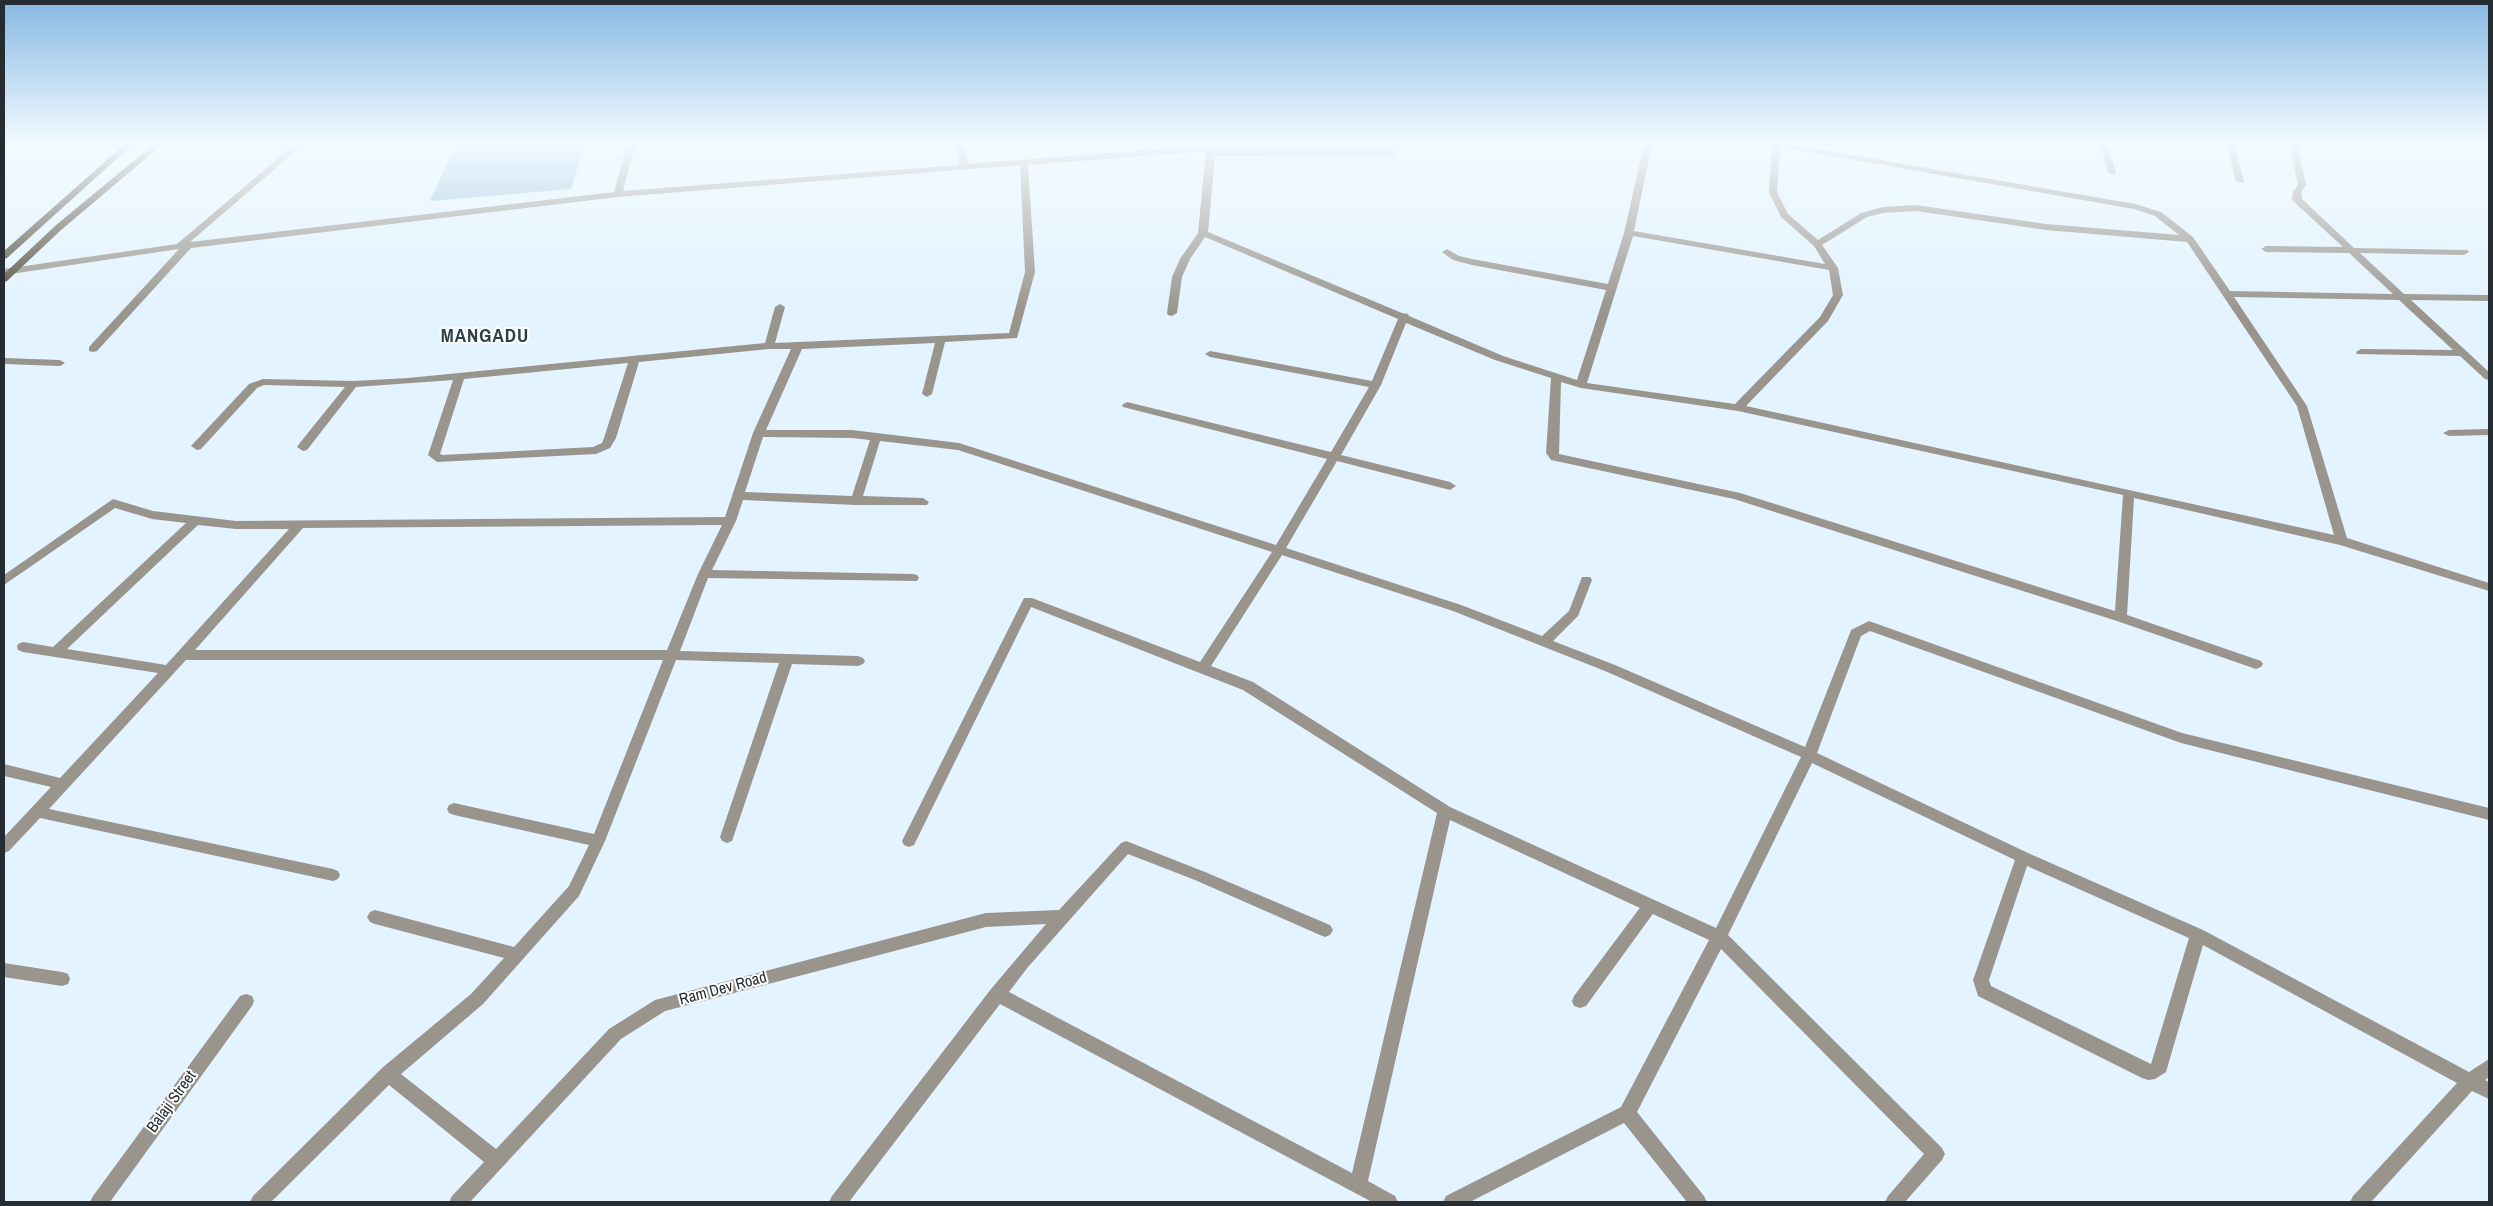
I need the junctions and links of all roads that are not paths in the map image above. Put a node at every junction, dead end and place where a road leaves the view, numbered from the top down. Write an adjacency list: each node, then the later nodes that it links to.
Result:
1 (66, 200): 20 (main road)
2 (91, 200): 22 (main road)
3 (236, 200): 15 (street)
4 (566, 200): 15 (street)
5 (1026, 200): 31 (street)
6 (1206, 200): 11 (street)
7 (1637, 200): 12 (street)
8 (1776, 200): 14 (street)
9 (2097, 200): 13 (street)
10 (2297, 200): 17 (street)
11 (1203, 233): 29 (street); 30 (street)
12 (1630, 233): 21 (street); 24 (street)
13 (2190, 239): 14 (street); 25 (street)
14 (1817, 244): 21 (street)
15 (184, 246): 22 (street); 34 (street)
16 (2266, 249): 17 (street)
17 (2353, 251): 19 (street); 26 (street)
18 (1447, 252): 24 (street)
19 (2464, 252)
20 (4, 256)
21 (1833, 268): 49 (street)
22 (8, 272): 23 (main road)
23 (4, 279)
24 (1612, 288): 46 (street)
25 (2228, 294): 26 (street); 65 (street)
26 (2402, 297): 27 (street); 36 (street)
27 (2489, 298)
28 (780, 306): 32 (street)
29 (1172, 313)
30 (1404, 316): 42 (street); 45 (street)
31 (941, 339): 33 (street); 47 (street)
32 (769, 346): 33 (street); 38 (street)
33 (798, 346): 52 (street)
34 (93, 349)
35 (2361, 352): 36 (street)
36 (2463, 353): 43 (street)
37 (1210, 354): 45 (street)
38 (635, 358): 41 (street); 41 (street)
39 (4, 361): 40 (street)
40 (60, 363)
41 (460, 377): 44 (street)
42 (1556, 377): 46 (street); 72 (street)
43 (2489, 377)
44 (353, 384): 54 (street); 55 (street)
45 (1376, 384): 56 (street)
46 (1581, 385): 49 (street)
47 (927, 394)
48 (1127, 406): 56 (street)
49 (1738, 408): 58 (street)
50 (2449, 432): 51 (street)
51 (2489, 432)
52 (759, 433): 53 (street); 59 (street)
53 (876, 437): 60 (street); 66 (street)
54 (197, 446)
55 (303, 447)
56 (1336, 456): 57 (street); 66 (street)
57 (1450, 486)
58 (2129, 493): 65 (street); 72 (street)
59 (738, 496): 60 (street); 63 (street)
60 (856, 501): 61 (street)
61 (923, 502)
62 (196, 520): 64 (street); 70 (street); 75 (street)
63 (730, 521): 64 (street); 67 (street)
64 (300, 524): 76 (street)
65 (2342, 542): 71 (street)
66 (1279, 550): 73 (street); 81 (street)
67 (704, 574): 68 (street); 77 (street)
68 (913, 578)
69 (1586, 580): 73 (street)
70 (4, 581)
71 (2489, 587)
72 (2121, 618): 80 (street)
73 (1544, 642): 83 (street)
74 (24, 647): 75 (street)
75 (56, 652): 82 (street)
76 (183, 655): 77 (street); 82 (street)
77 (672, 655): 78 (street); 91 (street)
78 (787, 659): 79 (street); 90 (street)
79 (858, 661)
80 (2256, 664)
81 (1204, 667): 87 (street); 92 (street)
82 (168, 670): 85 (street)
83 (1809, 754): 89 (street); 94 (street); 101 (street)
84 (4, 770): 85 (street)
85 (63, 784): 88 (street)
86 (454, 809): 91 (street)
87 (1445, 811): 96 (street); 114 (street)
88 (36, 812): 93 (street); 95 (street)
89 (2489, 814)
90 (727, 837)
91 (598, 841): 102 (street)
92 (909, 841)
93 (4, 847)
94 (2023, 857): 100 (street); 100 (street)
95 (333, 875)
96 (1650, 906): 101 (street); 107 (street)
97 (375, 917): 102 (street)
98 (1063, 917): 99 (street); 105 (street); 113 (street, Ram Dev Road)
99 (1325, 930)
100 (2198, 935): 110 (street)
101 (1720, 937): 112 (street); 122 (street)
102 (517, 956): 109 (street)
103 (4, 970): 104 (street)
104 (62, 979)
105 (997, 994): 114 (street); 118 (street)
106 (246, 1001): 115 (street, Balaji Street)
107 (1580, 1001)
108 (2489, 1067): 110 (street)
109 (388, 1074): 113 (street); 116 (street)
110 (2470, 1081): 111 (street); 123 (street)
111 (2489, 1091)
112 (1627, 1113): 120 (street); 121 (street)
113 (497, 1161): 117 (street, Ram Dev Road)
114 (1358, 1185): 119 (street)
115 (99, 1202)
116 (258, 1202)
117 (458, 1202)
118 (838, 1202)
119 (1389, 1202)
120 (1452, 1202)
121 (1698, 1202)
122 (1894, 1202)
123 (2359, 1202)

